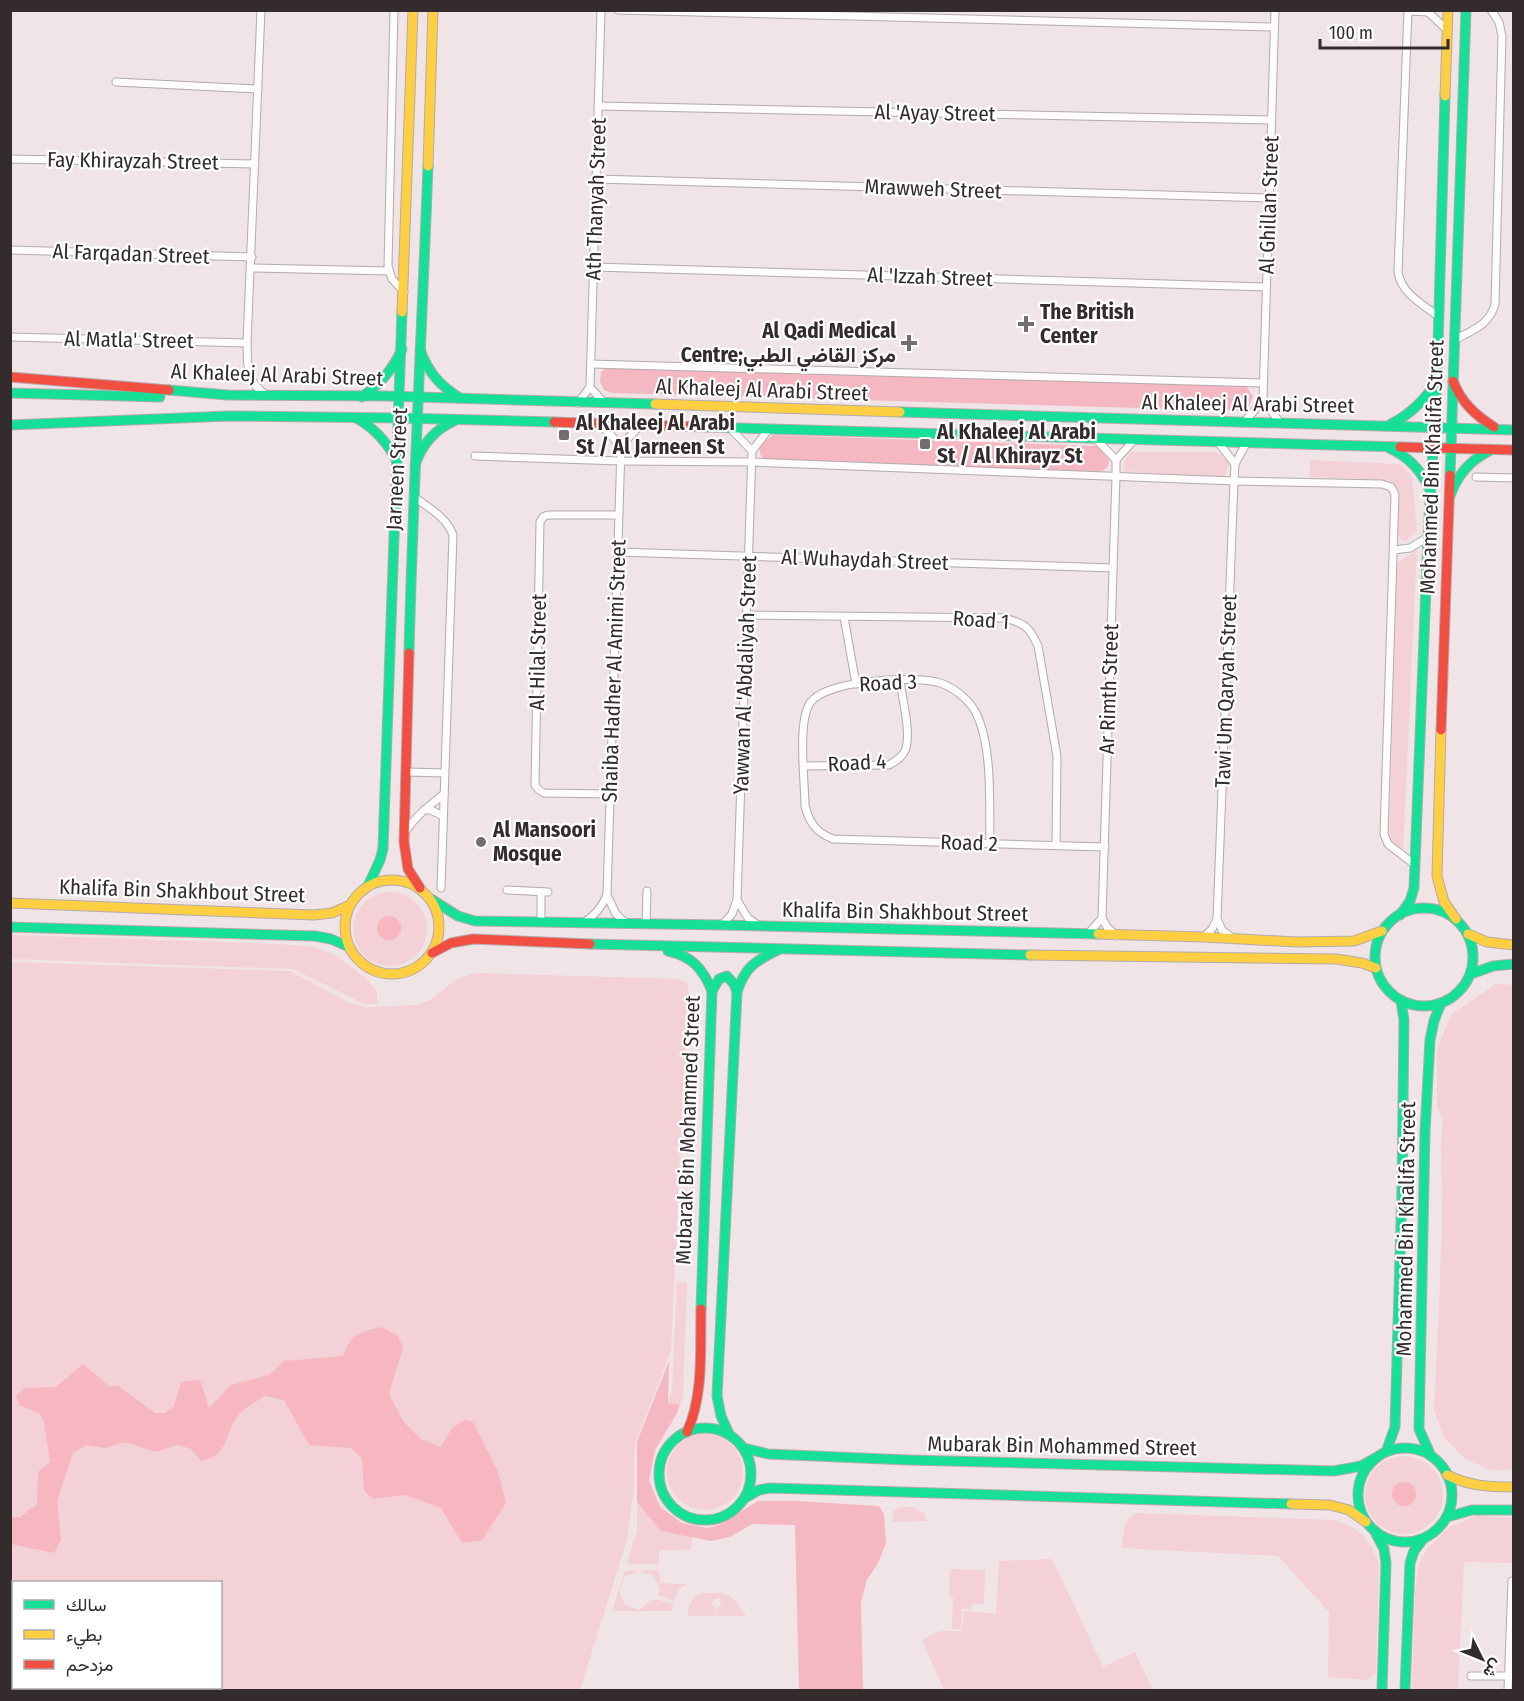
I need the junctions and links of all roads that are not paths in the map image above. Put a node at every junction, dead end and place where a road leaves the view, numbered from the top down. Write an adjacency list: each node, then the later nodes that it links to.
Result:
1 (261, 10): 16 (street)
2 (394, 10): 27 (street)
3 (413, 10): 29 (main road, Jarneen Street)
4 (433, 10): 35 (main road, Jarneen Street)
5 (601, 10): 17 (street, Ath Thanyah Street)
6 (618, 10): 13 (street)
7 (1275, 10): 13 (street, Al Ghillan Street)
8 (1448, 10): 14 (main road, Mohammed Bin Khalifa Street)
9 (1466, 10): 32 (main road, Mohammed Bin Khalifa Street)
10 (1491, 10): 32 (street)
11 (1408, 11): 12 (street); 30 (street)
12 (1429, 11): 14 (street)
13 (1274, 27): 18 (street, Al Ghillan Street)
14 (1447, 30): 30 (main road, Mohammed Bin Khalifa Street)
15 (116, 82): 16 (street)
16 (258, 89): 20 (street)
17 (598, 106): 18 (street, Al 'Ayay Street); 21 (street, Ath Thanyah Street)
18 (1272, 120): 22 (street, Al Ghillan Street)
19 (10, 159): 20 (street, Fay Khirayzah Street)
20 (255, 164): 24 (street)
21 (596, 179): 22 (street, Mrawweh Street); 25 (street, Ath Thanyah Street)
22 (1269, 198): 28 (street, Al Ghillan Street)
23 (10, 250): 24 (street, Al Farqadan Street)
24 (252, 257): 26 (street)
25 (594, 267): 28 (street, Al 'Izzah Street); 36 (street, Ath Thanyah Street)
26 (251, 268): 27 (street); 33 (street)
27 (389, 271): 29 (street)
28 (1266, 287): 40 (street, Al Ghillan Street)
29 (404, 292): 34 (main road, Jarneen Street)
30 (1438, 315): 38 (main road, Mohammed Bin Khalifa Street)
31 (10, 337): 33 (street, Al Matla' Street)
32 (1454, 340): 39 (main road, Mohammed Bin Khalifa Street)
33 (247, 343): 44 (street)
34 (402, 349): 45 (main road); 46 (main road, Jarneen Street)
35 (420, 350): 47 (main road, Jarneen Street); 49 (main road)
36 (591, 364): 40 (street, Al Khaleej Al Arabi Street); 41 (street, Ath Thanyah Street)
37 (10, 377): 43 (main road, Al Khaleej Al Arabi Street)
38 (1437, 381): 61 (main road); 63 (main road, Mohammed Bin Khalifa Street)
39 (1453, 381): 65 (main road, Mohammed Bin Khalifa Street); 66 (main road)
40 (1263, 383): 48 (street, Al Ghillan Street)
41 (590, 387): 50 (street); 51 (street)
42 (10, 393): 43 (main road)
43 (227, 395): 44 (main road, Al Khaleej Al Arabi Street)
44 (268, 396): 45 (main road, Al Khaleej Al Arabi Street)
45 (363, 397): 46 (main road, Al Khaleej Al Arabi Street)
46 (400, 397): 47 (main road, Al Khaleej Al Arabi Street); 53 (main road, Jarneen Street)
47 (418, 398): 49 (main road, Al Khaleej Al Arabi Street); 54 (main road, Jarneen Street)
48 (1263, 399): 56 (street); 58 (street)
49 (463, 400): 50 (main road, Al Khaleej Al Arabi Street)
50 (578, 403): 51 (main road, Al Khaleej Al Arabi Street)
51 (605, 404): 56 (main road, Al Khaleej Al Arabi Street)
52 (355, 417): 53 (main road, Al Khaleej Al Arabi Street); 59 (main road, Al Khaleej Al Arabi Street); 81 (main road)
53 (399, 418): 54 (main road, Al Khaleej Al Arabi Street); 81 (main road, Jarneen Street)
54 (417, 418): 55 (main road, Al Khaleej Al Arabi Street); 85 (main road, Jarneen Street)
55 (458, 420): 57 (main road, Al Khaleej Al Arabi Street); 85 (main road)
56 (1244, 422): 58 (main road, Al Khaleej Al Arabi Street)
57 (598, 423): 60 (main road, Al Khaleej Al Arabi Street); 74 (street)
58 (1281, 423): 61 (main road, Al Khaleej Al Arabi Street)
59 (10, 425)
60 (641, 425): 62 (main road, Al Khaleej Al Arabi Street); 74 (street)
61 (1389, 425): 63 (main road, Al Khaleej Al Arabi Street)
62 (729, 427): 64 (main road, Al Khaleej Al Arabi Street); 78 (street)
63 (1435, 427): 65 (main road, Al Khaleej Al Arabi Street); 73 (main road, Mohammed Bin Khalifa Street)
64 (770, 428): 68 (main road, Al Khaleej Al Arabi Street); 78 (street)
65 (1451, 428): 66 (main road, Al Khaleej Al Arabi Street); 75 (main road, Mohammed Bin Khalifa Street)
66 (1498, 429): 67 (main road, Al Khaleej Al Arabi Street)
67 (1514, 430)
68 (1095, 438): 69 (main road, Al Khaleej Al Arabi Street); 80 (street)
69 (1135, 439): 70 (main road, Al Khaleej Al Arabi Street); 80 (street)
70 (1217, 441): 71 (main road, Al Khaleej Al Arabi Street); 84 (street)
71 (1247, 442): 72 (main road, Al Khaleej Al Arabi Street); 84 (street, Tawi Um Qaryah Street)
72 (1382, 446): 73 (main road, Al Khaleej Al Arabi Street); 90 (main road)
73 (1434, 447): 75 (main road, Al Khaleej Al Arabi Street); 90 (main road, Mohammed Bin Khalifa Street)
74 (621, 448): 82 (street, Shaiba Hadher Al Amimi Street)
75 (1451, 448): 76 (main road, Al Khaleej Al Arabi Street); 92 (main road, Mohammed Bin Khalifa Street)
76 (1493, 449): 77 (main road, Al Khaleej Al Arabi Street); 92 (main road)
77 (1514, 450)
78 (752, 451): 83 (street, Yawwan Al 'Abdaliyah Street)
79 (475, 456): 82 (street)
80 (1116, 460): 86 (street, Ar Rimth Street)
81 (397, 461): 116 (main road, Jarneen Street)
82 (620, 461): 83 (street); 93 (street, Shaiba Hadher Al Amimi Street)
83 (751, 462): 86 (street); 97 (street, Yawwan Al 'Abdaliyah Street)
84 (1235, 464): 89 (street, Tawi Um Qaryah Street)
85 (415, 465): 91 (main road, Jarneen Street)
86 (1116, 476): 89 (street); 98 (street, Ar Rimth Street)
87 (1476, 477): 88 (street)
88 (1514, 478)
89 (1234, 481): 95 (street); 128 (street, Tawi Um Qaryah Street)
90 (1430, 490): 94 (main road, Mohammed Bin Khalifa Street)
91 (413, 496): 104 (main road, Jarneen Street); 105 (street)
92 (1450, 496): 129 (main road, Mohammed Bin Khalifa Street)
93 (619, 515): 96 (street, Shaiba Hadher Al Amimi Street); 107 (street, Al Hilal Street)
94 (1428, 537): 95 (street); 115 (main road, Mohammed Bin Khalifa Street)
95 (1394, 550): 115 (street)
96 (618, 552): 97 (street, Al Wuhaydah Street); 107 (street, Shaiba Hadher Al Amimi Street)
97 (748, 556): 98 (street, Al Wuhaydah Street); 99 (street, Yawwan Al 'Abdaliyah Street)
98 (1113, 568): 114 (street, Ar Rimth Street)
99 (747, 615): 100 (street, Road 1); 123 (street, Yawwan Al 'Abdaliyah Street)
100 (844, 617): 102 (street); 113 (street, Road 1)
101 (900, 680): 102 (street, Road 3); 103 (street, Road 4); 112 (street, Road 3)
102 (856, 684): 103 (street, Road 3)
103 (804, 766): 111 (street, Road 3)
104 (406, 772): 105 (street); 110 (main road, Jarneen Street)
105 (444, 773): 106 (street)
106 (444, 794): 108 (street); 109 (street)
107 (610, 794): 121 (street, Shaiba Hadher Al Amimi Street)
108 (423, 810): 109 (street); 110 (street)
109 (443, 816): 118 (street)
110 (404, 834): 117 (main road, Jarneen Street)
111 (833, 839): 112 (street, Road 2)
112 (990, 843): 113 (street, Road 2)
113 (1056, 845): 114 (street, Road 2)
114 (1105, 847): 127 (street, Ar Rimth Street)
115 (1415, 865): 126 (main road, Mohammed Bin Khalifa Street)
116 (368, 886): 117 (main road); 125 (main road)
117 (420, 888): 122 (main road)
118 (441, 888)
119 (507, 890): 130 (street)
120 (648, 891): 133 (street)
121 (607, 895): 131 (street); 132 (street)
122 (431, 899): 130 (main road, Khalifa Bin Shakhbout Street); 147 (main road)
123 (737, 900): 134 (street, Yawwan Al 'Abdaliyah Street); 136 (street)
124 (10, 903): 125 (main road, Khalifa Bin Shakhbout Street)
125 (350, 905): 143 (main road)
126 (1400, 915): 129 (main road); 137 (main road)
127 (1102, 918): 139 (street); 140 (street)
128 (1217, 919): 141 (street); 142 (street)
129 (1456, 919): 138 (main road)
130 (541, 922): 131 (main road, Khalifa Bin Shakhbout Street)
131 (583, 923): 132 (main road, Khalifa Bin Shakhbout Street)
132 (626, 923): 133 (main road, Khalifa Bin Shakhbout Street)
133 (646, 924): 134 (main road, Khalifa Bin Shakhbout Street)
134 (722, 925): 136 (main road, Khalifa Bin Shakhbout Street)
135 (10, 927): 143 (main road, Khalifa Bin Shakhbout Street)
136 (761, 927): 139 (main road, Khalifa Bin Shakhbout Street)
137 (1382, 931): 142 (main road, Khalifa Bin Shakhbout Street); 149 (main road)
138 (1468, 934): 144 (main road); 150 (main road)
139 (1088, 935): 140 (main road, Khalifa Bin Shakhbout Street)
140 (1117, 936): 141 (main road, Khalifa Bin Shakhbout Street)
141 (1204, 937): 142 (main road, Khalifa Bin Shakhbout Street)
142 (1234, 939)
143 (347, 945): 147 (main road)
144 (1514, 945)
145 (639, 946): 146 (main road, Khalifa Bin Shakhbout Street); 147 (main road, Khalifa Bin Shakhbout Street); 151 (main road, Mubarak Bin Mohammed Street)
146 (780, 949): 149 (main road, Khalifa Bin Shakhbout Street); 152 (main road, Mubarak Bin Mohammed Street)
147 (432, 953)
148 (1514, 964): 150 (main road)
149 (1376, 968): 153 (main road)
150 (1471, 974): 154 (main road)
151 (712, 991): 152 (main road); 155 (main road, Mubarak Bin Mohammed Street)
152 (737, 992): 156 (main road, Mubarak Bin Mohammed Street)
153 (1401, 1001): 154 (main road); 158 (main road, Mohammed Bin Khalifa Street)
154 (1442, 1003): 159 (main road, Mohammed Bin Khalifa Street)
155 (687, 1432): 156 (main road); 162 (main road)
156 (729, 1434): 157 (main road)
157 (744, 1448): 158 (main road, Mubarak Bin Mohammed Street); 162 (main road)
158 (1381, 1455): 159 (main road); 165 (main road)
159 (1431, 1456): 160 (main road)
160 (1447, 1475): 161 (main road); 164 (main road)
161 (1514, 1487)
162 (745, 1498): 165 (main road)
163 (1514, 1510): 164 (main road)
164 (1447, 1517): 167 (main road)
165 (1366, 1522): 166 (main road)
166 (1375, 1532): 167 (main road); 171 (main road)
167 (1424, 1538): 172 (main road)
168 (1512, 1581): 170 (street)
169 (1471, 1676): 170 (street)
170 (1511, 1676): 173 (street)
171 (1382, 1690)
172 (1405, 1690)
173 (1508, 1690)

